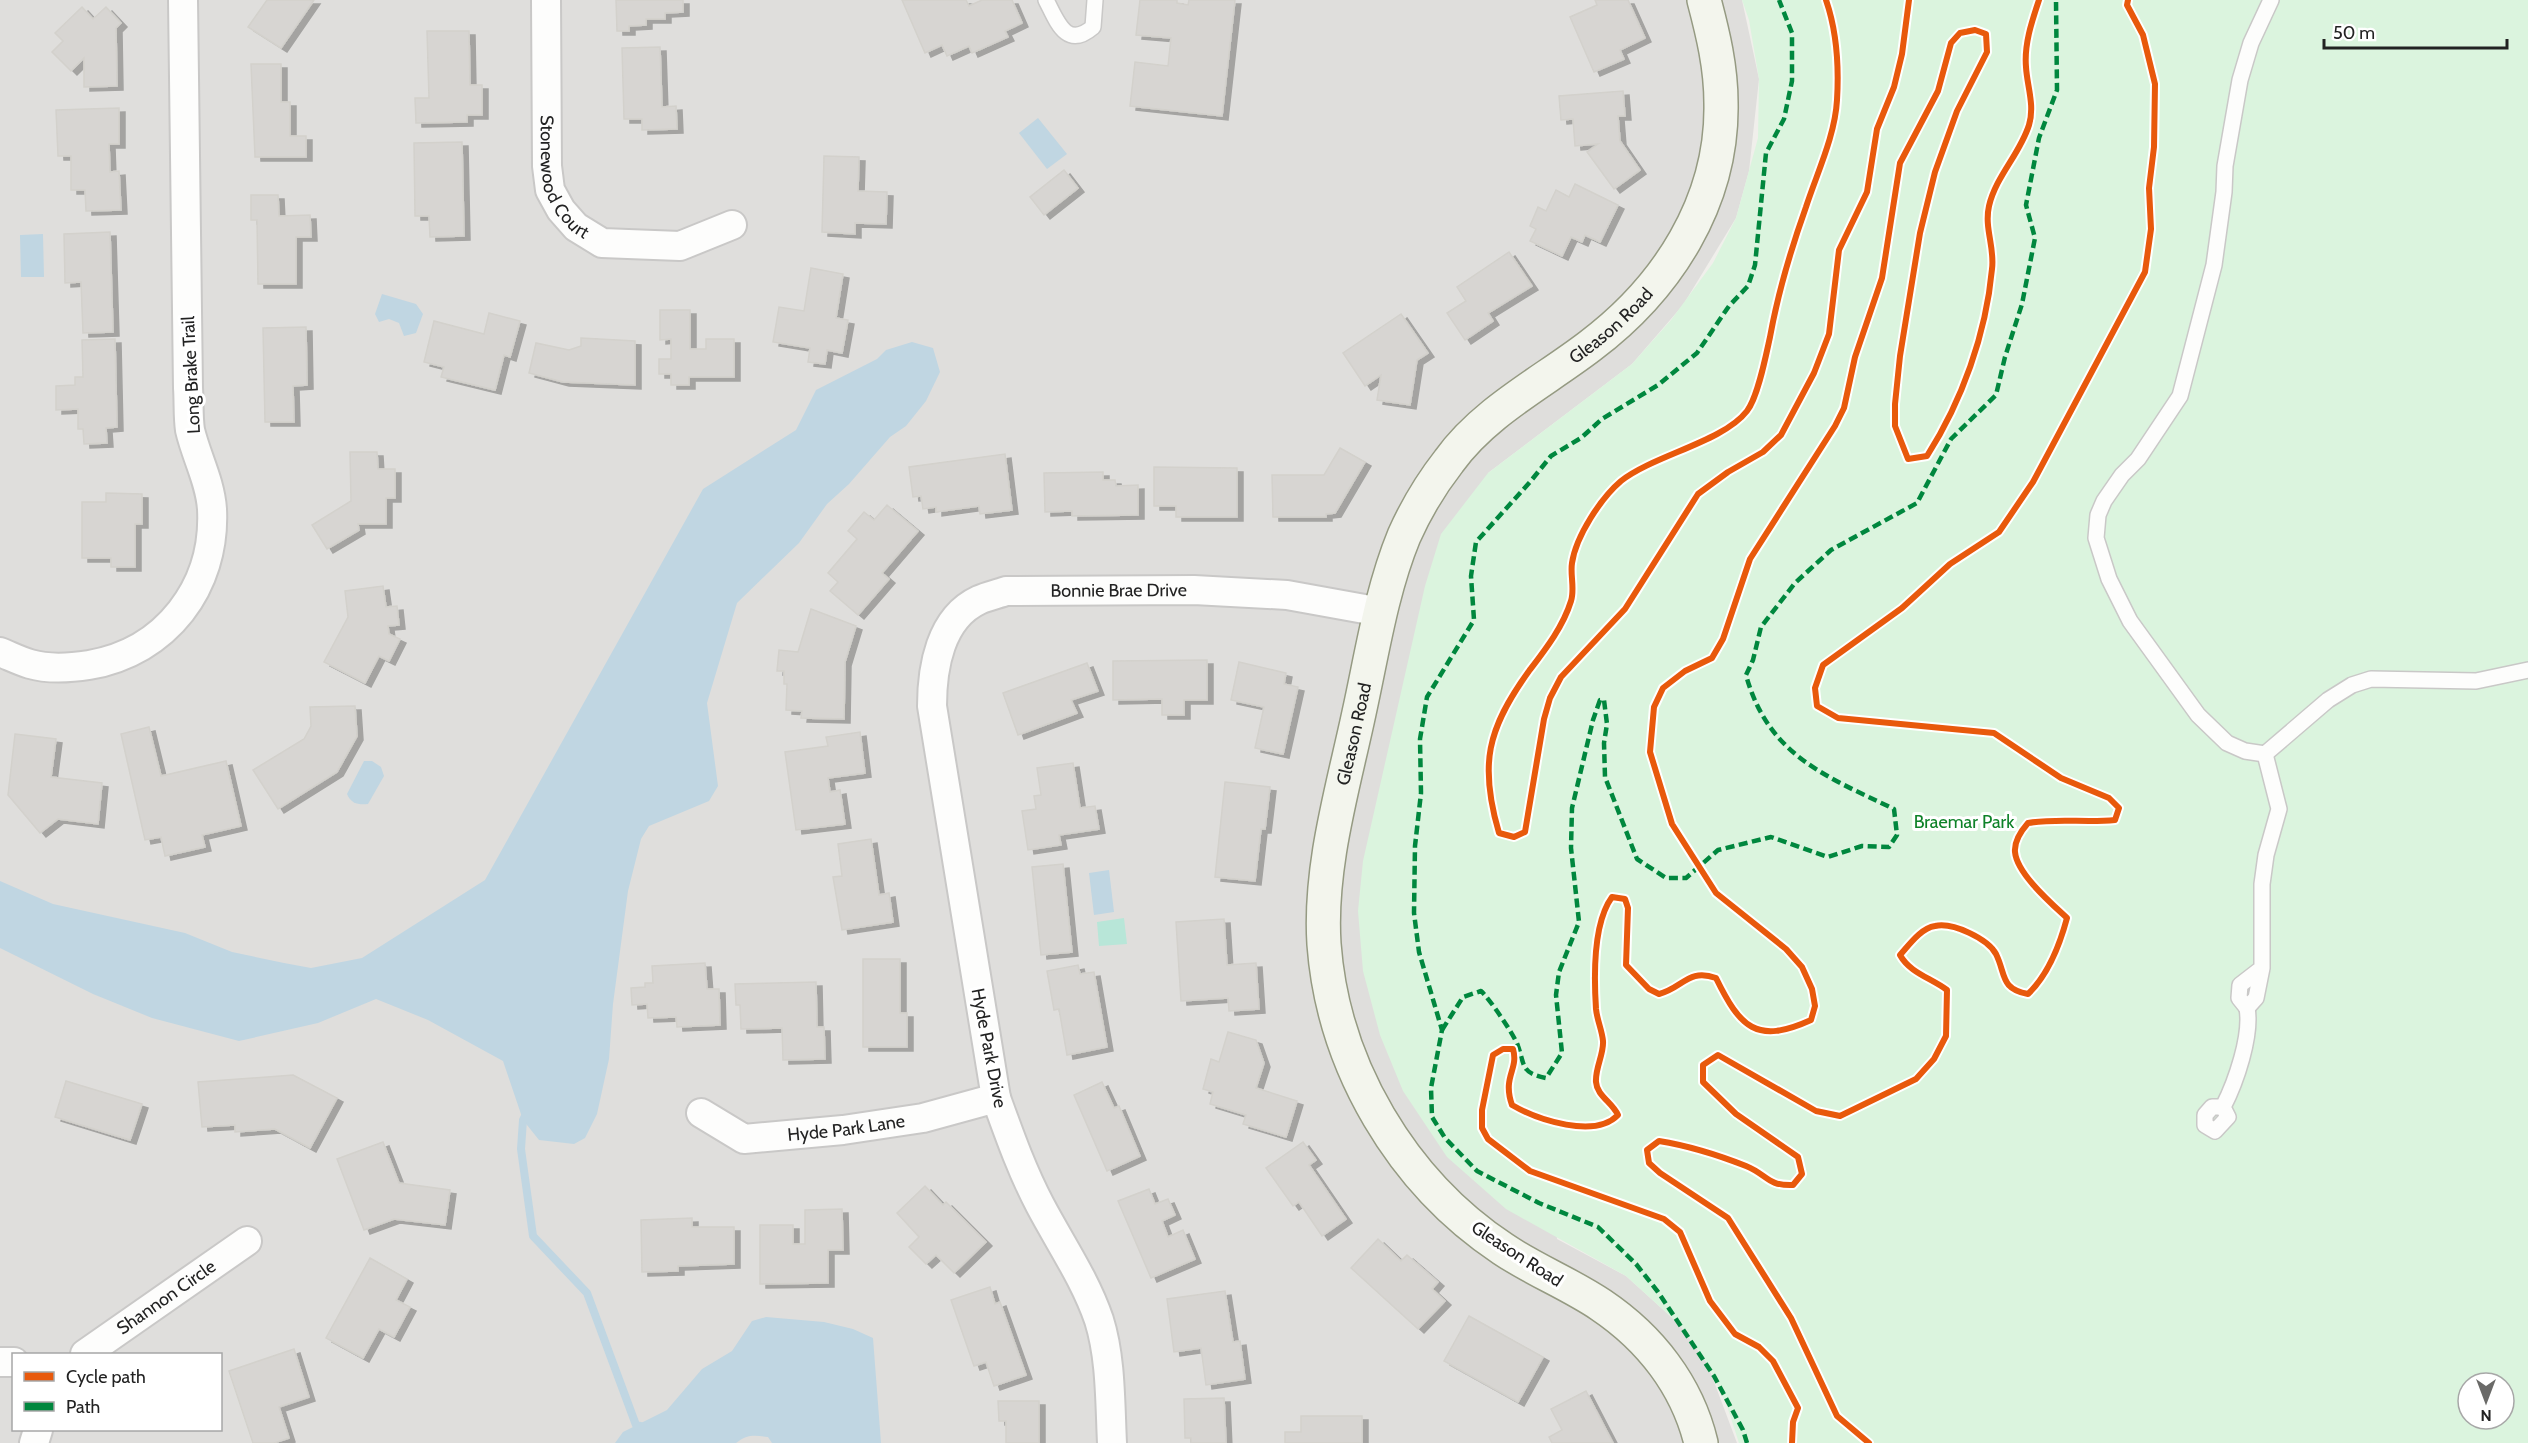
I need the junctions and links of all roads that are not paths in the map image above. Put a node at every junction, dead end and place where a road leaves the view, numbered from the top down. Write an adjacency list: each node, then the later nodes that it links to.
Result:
1 (183, 0): 9 (street, Long Brake Trail)
2 (546, 0): 7 (street, Stonewood Court)
3 (1046, 0): 4 (lane)
4 (1095, 0)
5 (1704, 0): 8 (street, Gleason Road)
6 (2271, 0): 12 (lane)
7 (732, 225)
8 (1381, 612): 11 (street, Bonnie Brae Drive); 19 (street, Gleason Road)
9 (0, 652)
10 (2528, 670): 12 (lane)
11 (932, 706): 13 (street, Hyde Park Drive)
12 (2265, 754): 14 (lane)
13 (996, 1098): 15 (street, Hyde Park Lane); 18 (street, Hyde Park Drive)
14 (2223, 1107)
15 (701, 1113)
16 (247, 1241): 17 (street, Shannon Circle)
17 (86, 1353)
18 (1112, 1443)
19 (1701, 1443)

